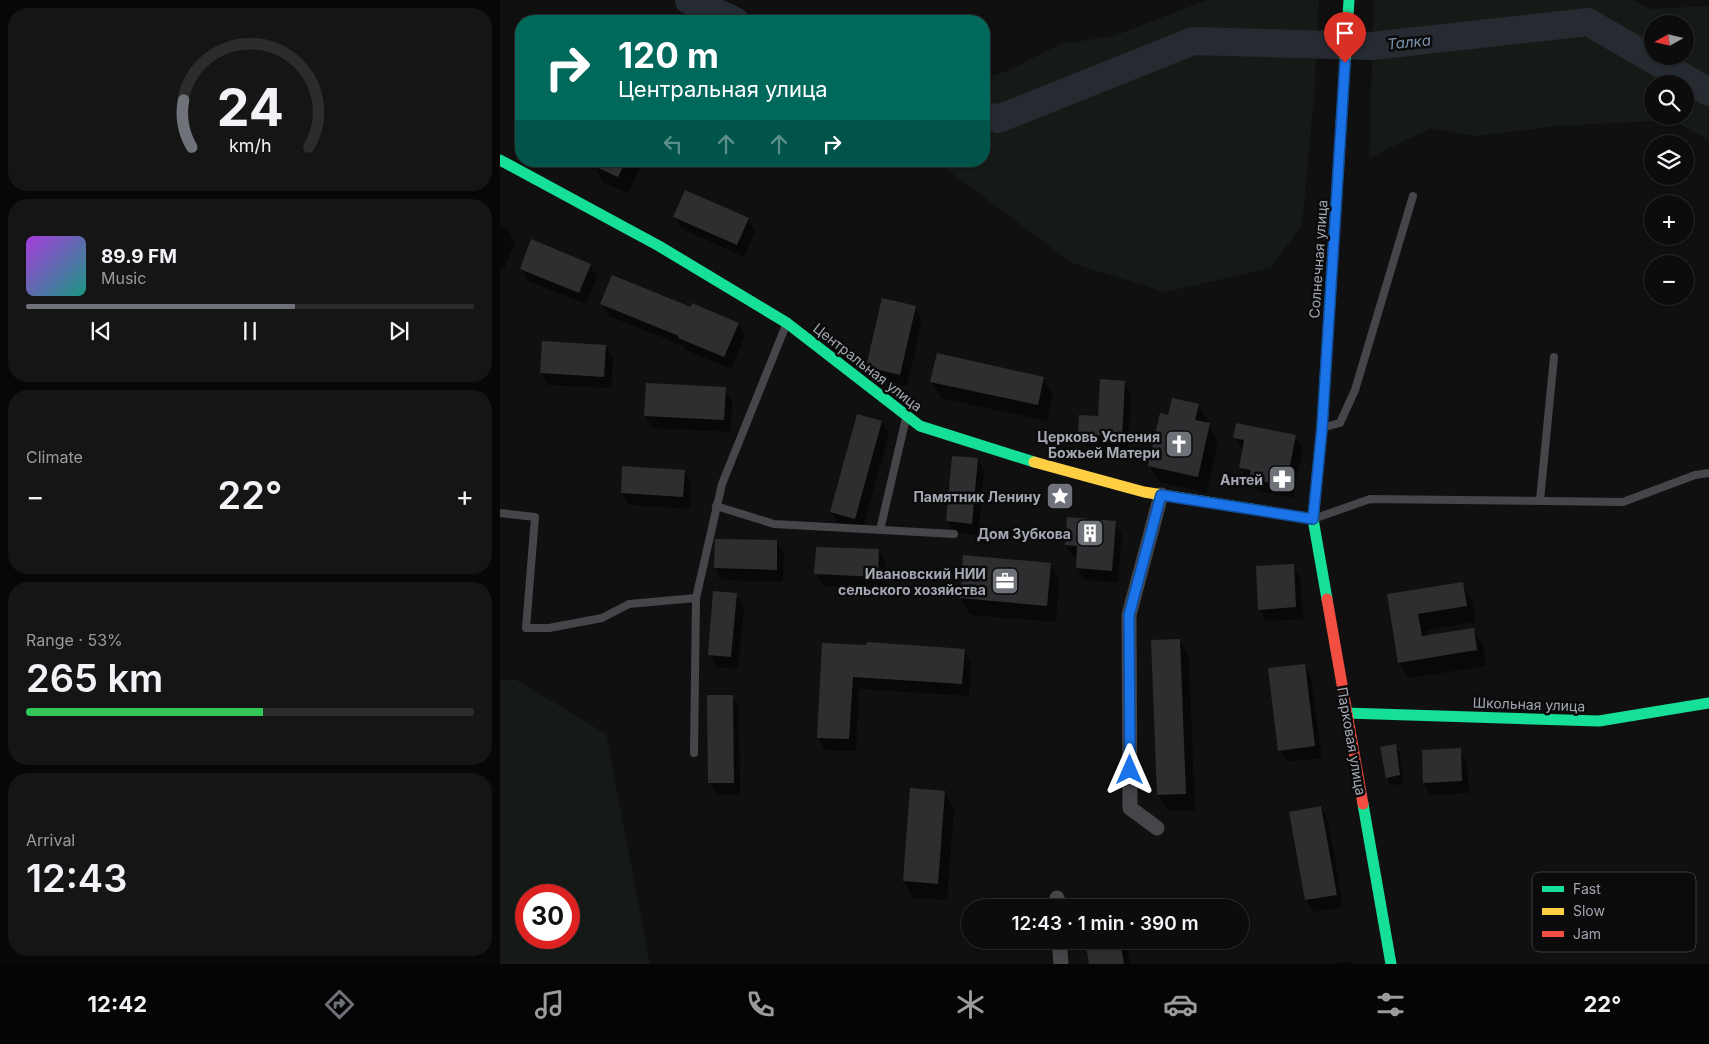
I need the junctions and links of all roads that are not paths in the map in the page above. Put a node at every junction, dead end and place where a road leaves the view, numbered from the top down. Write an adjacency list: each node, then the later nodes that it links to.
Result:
1 (1349, 0): 7 (street, Солнечная улица)
2 (500, 160): 4 (street, Центральная улица)
3 (1413, 196): 7 (lane)
4 (787, 323): 6 (street, Центральная улица); 11 (lane)
5 (1554, 357): 10 (lane)
6 (907, 416): 9 (street, Центральная улица); 14 (lane)
7 (1322, 428): 13 (street, Солнечная улица)
8 (1709, 473): 10 (lane)
9 (1161, 495): 13 (street, Центральная улица); 20 (street)
10 (1540, 500): 13 (lane)
11 (716, 506): 14 (lane); 16 (lane)
12 (500, 513): 16 (lane)
13 (1313, 519): 18 (street, Парковая улица)
14 (880, 530): 15 (lane)
15 (954, 534)
16 (696, 598): 19 (lane)
17 (1709, 703): 18 (street, Школьная улица)
18 (1346, 713): 23 (street, Парковая улица)
19 (694, 753)
20 (1157, 828)
21 (1060, 949): 22 (street)
22 (1061, 964)
23 (1391, 964)

